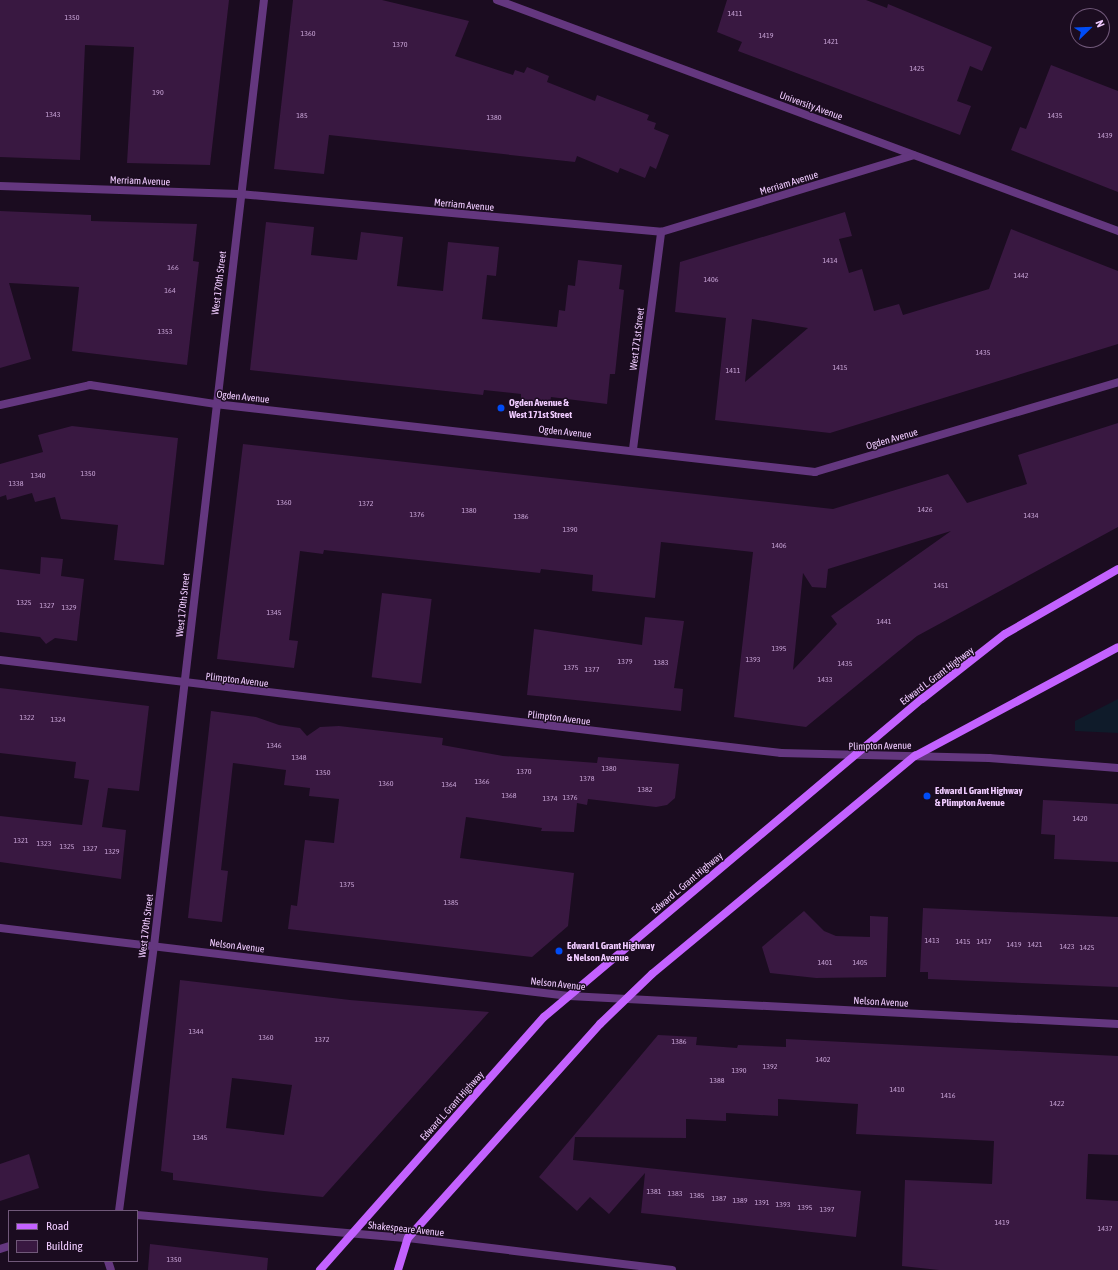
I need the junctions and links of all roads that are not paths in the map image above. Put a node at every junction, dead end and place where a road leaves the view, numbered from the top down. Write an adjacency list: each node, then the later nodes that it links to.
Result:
1 (264, 0): 5 (street, West 170th Street)
2 (498, 0): 3 (street, University Avenue)
3 (914, 155): 6 (street, University Avenue); 7 (street, Merriam Avenue)
4 (0, 186): 5 (street, Merriam Avenue)
5 (239, 194): 7 (street, Merriam Avenue); 9 (street, West 170th Street)
6 (1118, 231)
7 (661, 232): 11 (street, West 171st Street)
8 (1118, 382): 11 (street, Ogden Avenue)
9 (215, 404): 10 (street, Ogden Avenue); 11 (street, Ogden Avenue); 15 (street, West 170th Street)
10 (0, 405)
11 (633, 449)
12 (1118, 570): 17 (main road, Edward L. Grant Highway)
13 (1118, 647): 16 (main road)
14 (0, 660): 15 (street, Plimpton Avenue)
15 (184, 684): 17 (street, Plimpton Avenue); 20 (street, West 170th Street)
16 (915, 756): 17 (street, Plimpton Avenue); 18 (street, Plimpton Avenue); 22 (main road)
17 (852, 757): 21 (main road, Edward L. Grant Highway)
18 (1118, 768)
19 (0, 928): 20 (street, Nelson Avenue)
20 (154, 946): 21 (street, Nelson Avenue); 24 (street, West 170th Street)
21 (569, 996): 22 (street, Nelson Avenue); 26 (main road, Edward L. Grant Highway)
22 (625, 999): 23 (street, Nelson Avenue); 27 (main road)
23 (1118, 1024)
24 (119, 1210)
25 (138, 1215): 26 (street, Shakespeare Avenue)
26 (351, 1233): 27 (street, Shakespeare Avenue); 28 (main road, Edward L. Grant Highway)
27 (408, 1238): 29 (main road); 30 (street, Shakespeare Avenue)
28 (320, 1270)
29 (398, 1270)
30 (672, 1270)

